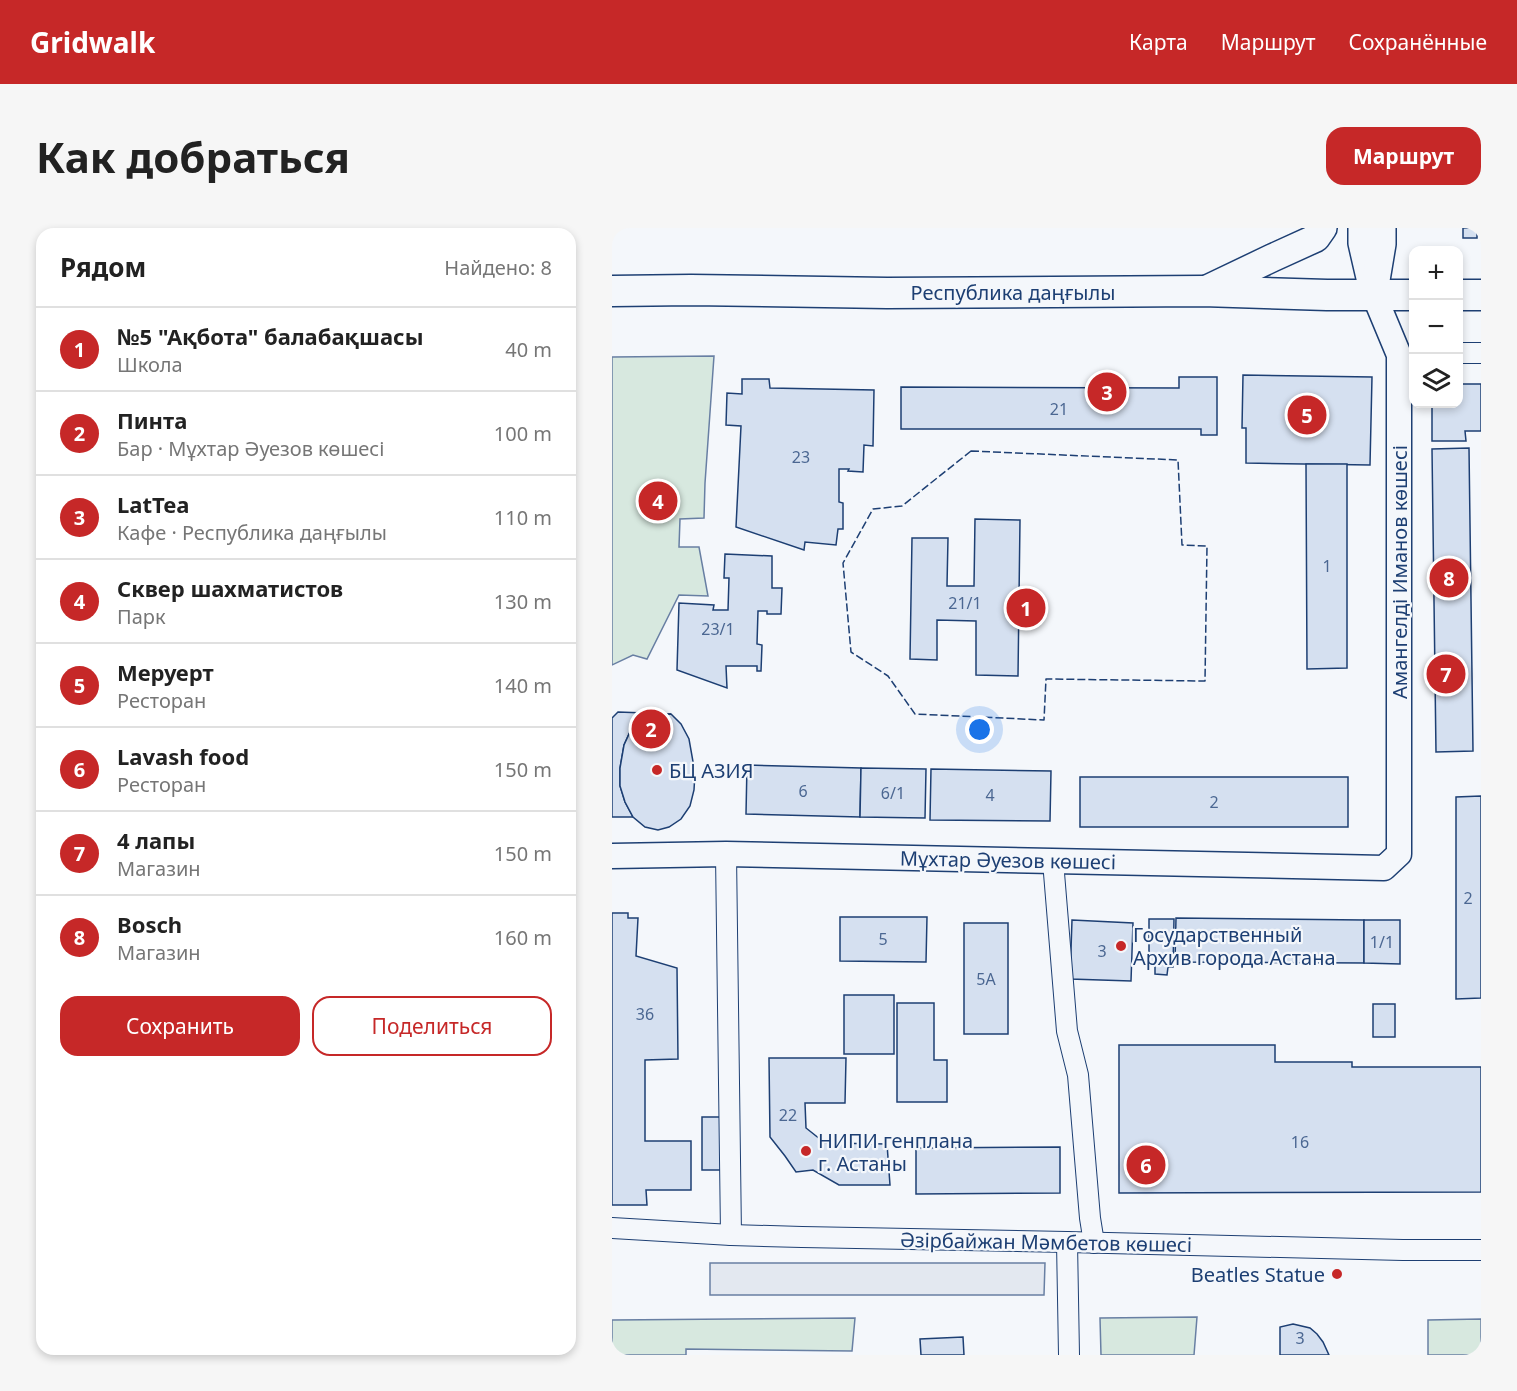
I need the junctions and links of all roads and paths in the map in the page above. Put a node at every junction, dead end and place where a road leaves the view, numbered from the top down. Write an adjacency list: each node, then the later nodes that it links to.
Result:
1 (1323, 228): 5 (main road)
2 (1362, 228): 6 (main road, Амангелді Иманов көшесі)
3 (1382, 228): 6 (main road)
4 (612, 291): 5 (main road, Республика даңғылы)
5 (1203, 291): 6 (main road, Республика даңғылы)
6 (1374, 295): 7 (main road, Республика даңғылы); 13 (street, Амангелді Иманов көшесі)
7 (1409, 295)
8 (1463, 295): 9 (main road)
9 (1481, 295)
10 (1463, 353): 11 (street)
11 (1481, 353)
12 (1409, 368): 13 (street)
13 (1398, 407): 15 (street, Амангелді Иманов көшесі)
14 (726, 854): 16 (street, Мұхтар Әуезов көшесі); 17 (street, Мұхтар Әуезов көшесі); 19 (street)
15 (1399, 854): 17 (street, Мұхтар Әуезов көшесі)
16 (612, 856)
17 (1053, 861): 21 (street)
18 (612, 1228): 19 (street, Әзірбайжан Мәмбетов көшесі)
19 (731, 1235): 20 (street, Әзірбайжан Мәмбетов көшесі)
20 (1067, 1242): 21 (street, Әзірбайжан Мәмбетов көшесі); 23 (street)
21 (1094, 1243): 22 (street, Әзірбайжан Мәмбетов көшесі)
22 (1481, 1250)
23 (1069, 1355)

